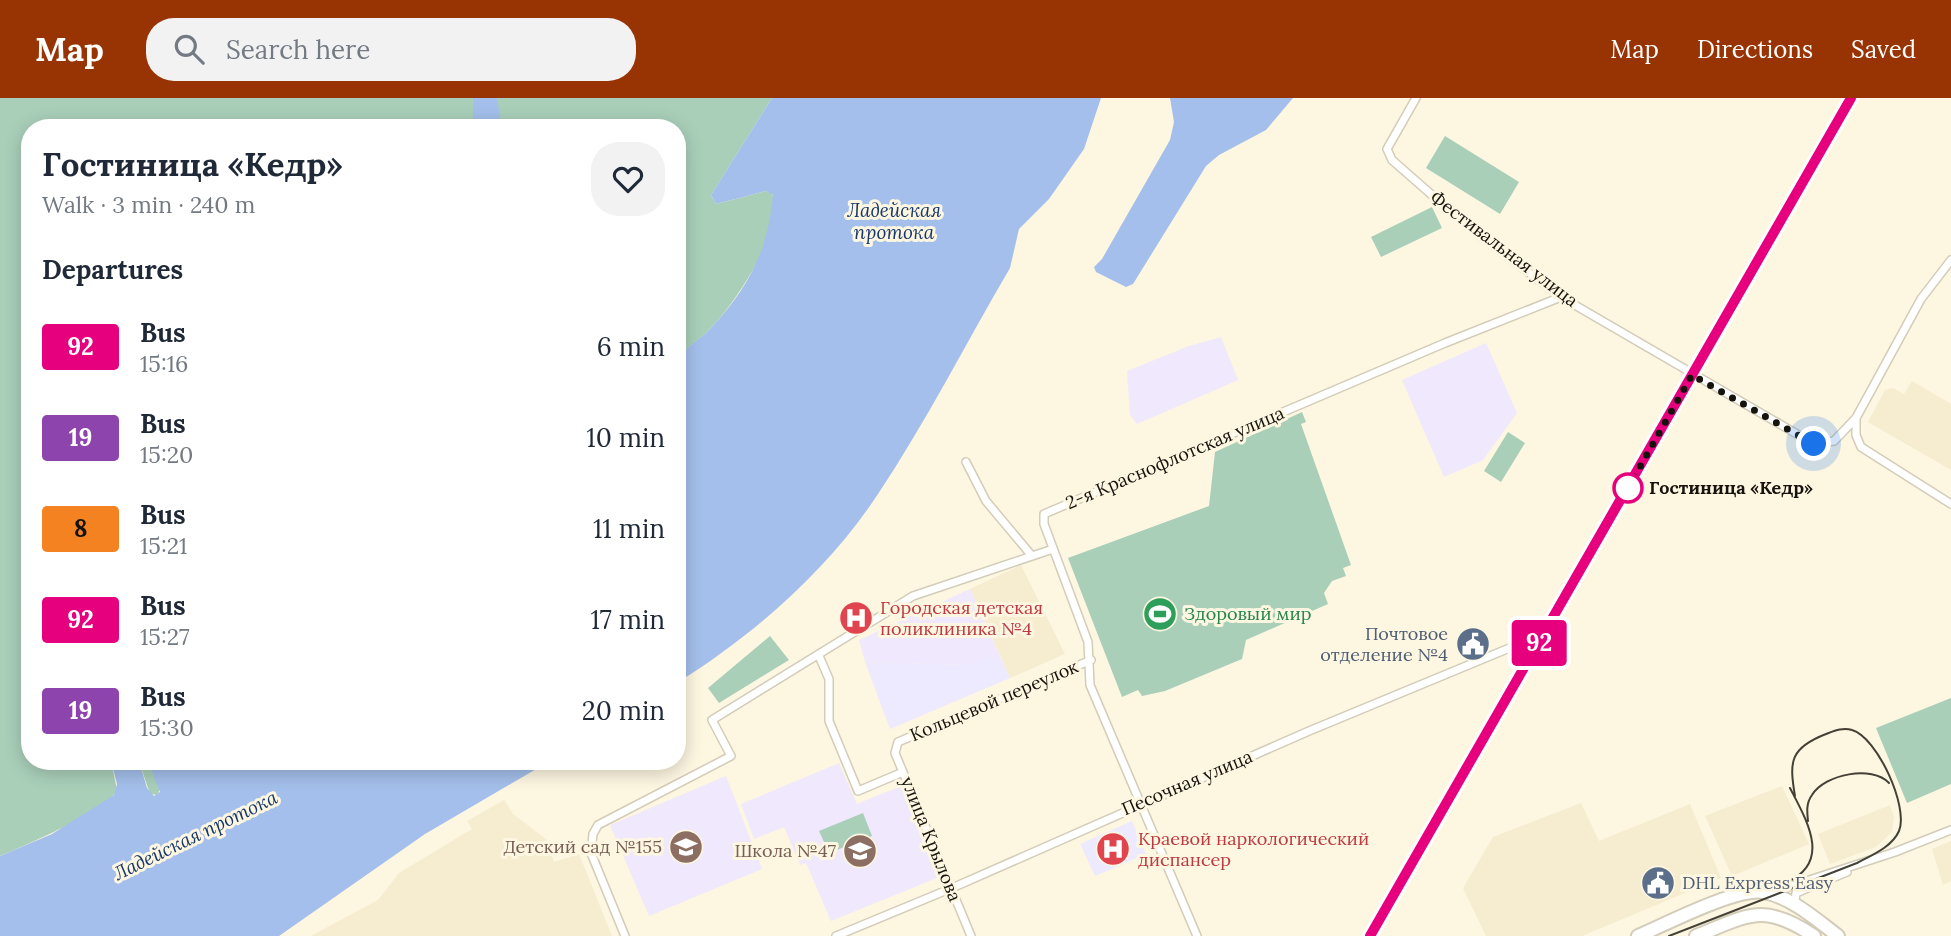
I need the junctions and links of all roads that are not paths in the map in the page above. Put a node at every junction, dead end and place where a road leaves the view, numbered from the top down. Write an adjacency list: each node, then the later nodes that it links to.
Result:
1 (1416, 98): 4 (street, Фестивальная улица)
2 (1851, 98): 5 (main road)
3 (1951, 260): 6 (street, Фестивальная улица)
4 (1561, 297): 5 (street, Фестивальная улица); 9 (street, 2-я Краснофлотская улица)
5 (1692, 375): 6 (street, Фестивальная улица); 11 (main road)
6 (1856, 418): 8 (street)
7 (966, 462): 10 (street)
8 (1951, 504)
9 (1053, 549): 10 (street); 13 (street)
10 (1032, 556): 12 (street)
11 (1541, 639): 16 (street, Песочная улица); 26 (main road)
12 (819, 656): 15 (street); 22 (street)
13 (1091, 660): 14 (street, Кольцевой переулок); 16 (street)
14 (898, 742): 15 (street, улица Крылова)
15 (903, 772): 19 (street, улица Крылова)
16 (1140, 804): 19 (street, Песочная улица); 25 (street)
17 (1951, 830): 18 (street)
18 (1895, 852): 20 (street); 21 (street)
19 (952, 888): 23 (street, Песочная улица); 24 (street, улица Крылова)
20 (1766, 896): 21 (highway); 27 (highway)
21 (1807, 913): 30 (highway)
22 (625, 936)
23 (836, 936)
24 (971, 936)
25 (1197, 936)
26 (1370, 936)
27 (1638, 936)
28 (1696, 936): 29 (highway)
29 (1814, 936)
30 (1838, 936)

